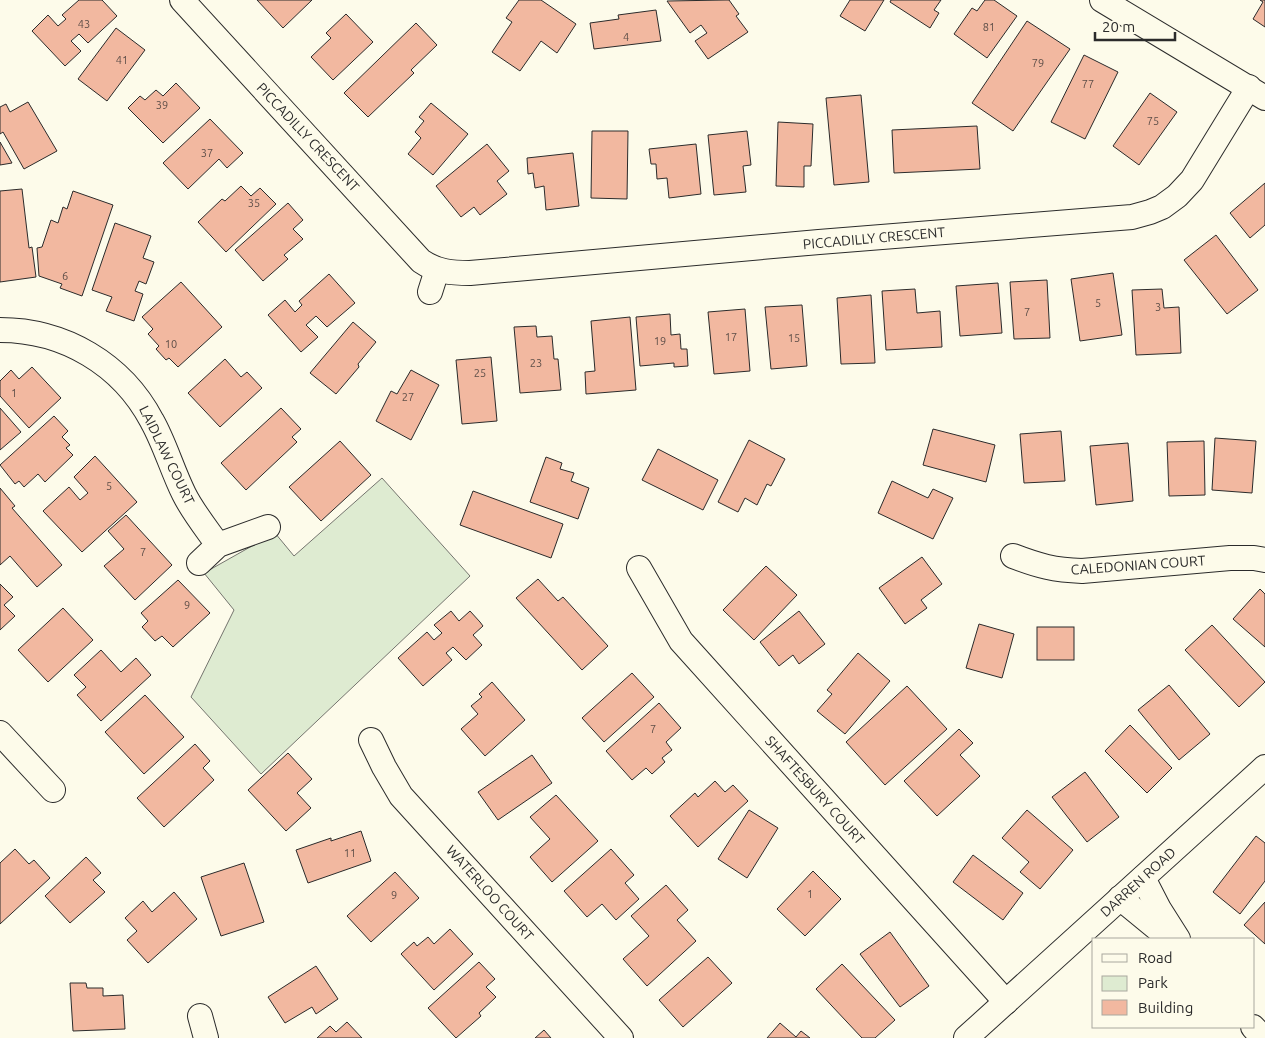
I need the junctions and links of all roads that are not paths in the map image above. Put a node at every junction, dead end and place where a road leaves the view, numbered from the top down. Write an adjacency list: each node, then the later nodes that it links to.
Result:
1 (182, 0): 4 (street, PICCADILLY CRESCENT)
2 (1102, 0): 3 (street)
3 (1257, 93): 4 (street, PICCADILLY CRESCENT)
4 (437, 270): 5 (street)
5 (430, 292)
6 (0, 330): 8 (street, LAIDLAW COURT)
7 (268, 527): 8 (street)
8 (218, 545): 11 (street)
9 (1013, 556): 10 (street, CALEDONIAN COURT)
10 (1265, 560)
11 (199, 563)
12 (639, 568): 21 (street, SHAFTESBURY COURT)
13 (0, 733): 16 (street)
14 (371, 740): 23 (street, WATERLOO COURT)
15 (1265, 767): 17 (street, DARREN ROAD)
16 (52, 790)
17 (1143, 878): 18 (street, DARREN ROAD); 20 (street)
18 (1120, 898): 19 (street); 21 (street, DARREN ROAD)
19 (1169, 938)
20 (1177, 938)
21 (1006, 1002): 24 (street, DARREN ROAD)
22 (1254, 1028): 25 (street)
23 (621, 1038)
24 (966, 1038)
25 (1263, 1038)

